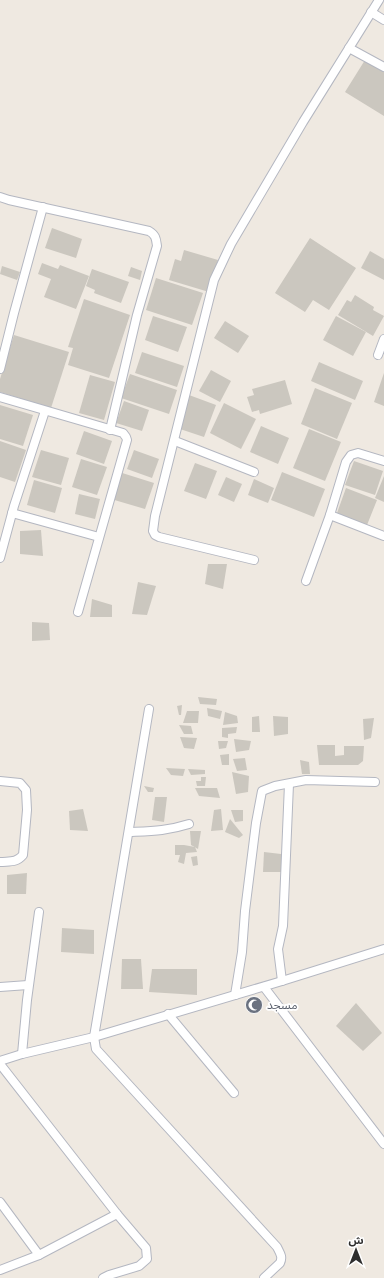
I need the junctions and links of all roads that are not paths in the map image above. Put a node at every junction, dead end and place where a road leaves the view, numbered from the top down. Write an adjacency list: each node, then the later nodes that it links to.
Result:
1 (379, 0): 2 (street)
2 (371, 12): 3 (street); 4 (street)
3 (384, 20)
4 (349, 48): 5 (street); 14 (street)
5 (384, 67)
6 (0, 197): 7 (street)
7 (43, 207): 10 (street); 13 (street)
8 (384, 339): 9 (street)
9 (378, 355)
10 (0, 368)
11 (0, 397): 12 (street)
12 (45, 411): 13 (street); 17 (street)
13 (110, 430): 20 (street)
14 (175, 441): 16 (street); 22 (street)
15 (384, 461): 18 (street)
16 (254, 472)
17 (12, 513): 20 (street); 21 (street)
18 (330, 515): 19 (street); 23 (street)
19 (384, 536)
20 (100, 537): 24 (street)
21 (0, 558)
22 (254, 560)
23 (306, 582)
24 (78, 612)
25 (149, 709): 30 (street)
26 (0, 781): 31 (street)
27 (375, 782): 28 (street)
28 (289, 784): 34 (street); 38 (street)
29 (189, 824): 30 (street)
30 (129, 832): 40 (street)
31 (0, 862)
32 (39, 912): 35 (street)
33 (384, 949): 34 (street)
34 (282, 981): 36 (street)
35 (28, 985): 37 (street); 41 (street)
36 (264, 986): 38 (street); 44 (street)
37 (0, 987)
38 (235, 995): 39 (street)
39 (168, 1014): 40 (street); 43 (street)
40 (94, 1037): 41 (street); 50 (street)
41 (22, 1054): 42 (street)
42 (0, 1063): 46 (street)
43 (234, 1093)
44 (384, 1144)
45 (0, 1202): 47 (street)
46 (117, 1214): 47 (street); 49 (street)
47 (39, 1254): 48 (street)
48 (0, 1270)
49 (103, 1278)
50 (264, 1278)

